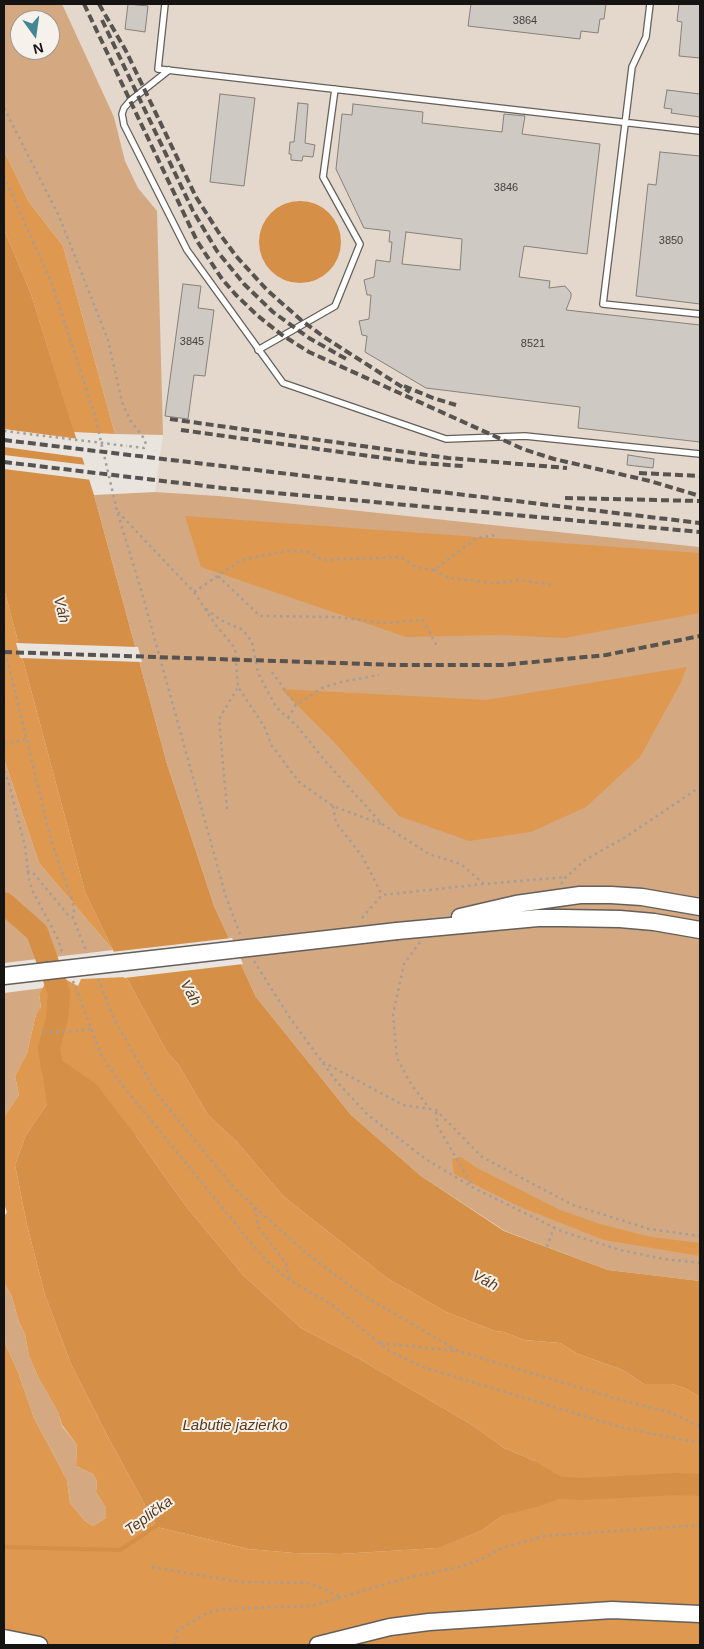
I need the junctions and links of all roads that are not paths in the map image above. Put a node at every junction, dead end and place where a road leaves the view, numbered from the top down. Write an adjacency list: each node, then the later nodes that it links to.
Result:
1 (165, 4): 3 (lane)
2 (650, 4): 5 (lane)
3 (170, 70): 4 (lane); 8 (lane)
4 (335, 89): 5 (lane); 8 (lane)
5 (625, 123): 6 (lane); 7 (lane)
6 (700, 131)
7 (700, 314)
8 (258, 350): 9 (lane)
9 (700, 454)
10 (700, 907): 12 (main road)
11 (700, 930): 12 (main road)
12 (419, 935): 13 (main road, bridge)
13 (7, 976)
14 (700, 1614): 17 (main road)
15 (4, 1638): 16 (main road)
16 (40, 1645)
17 (318, 1645)

